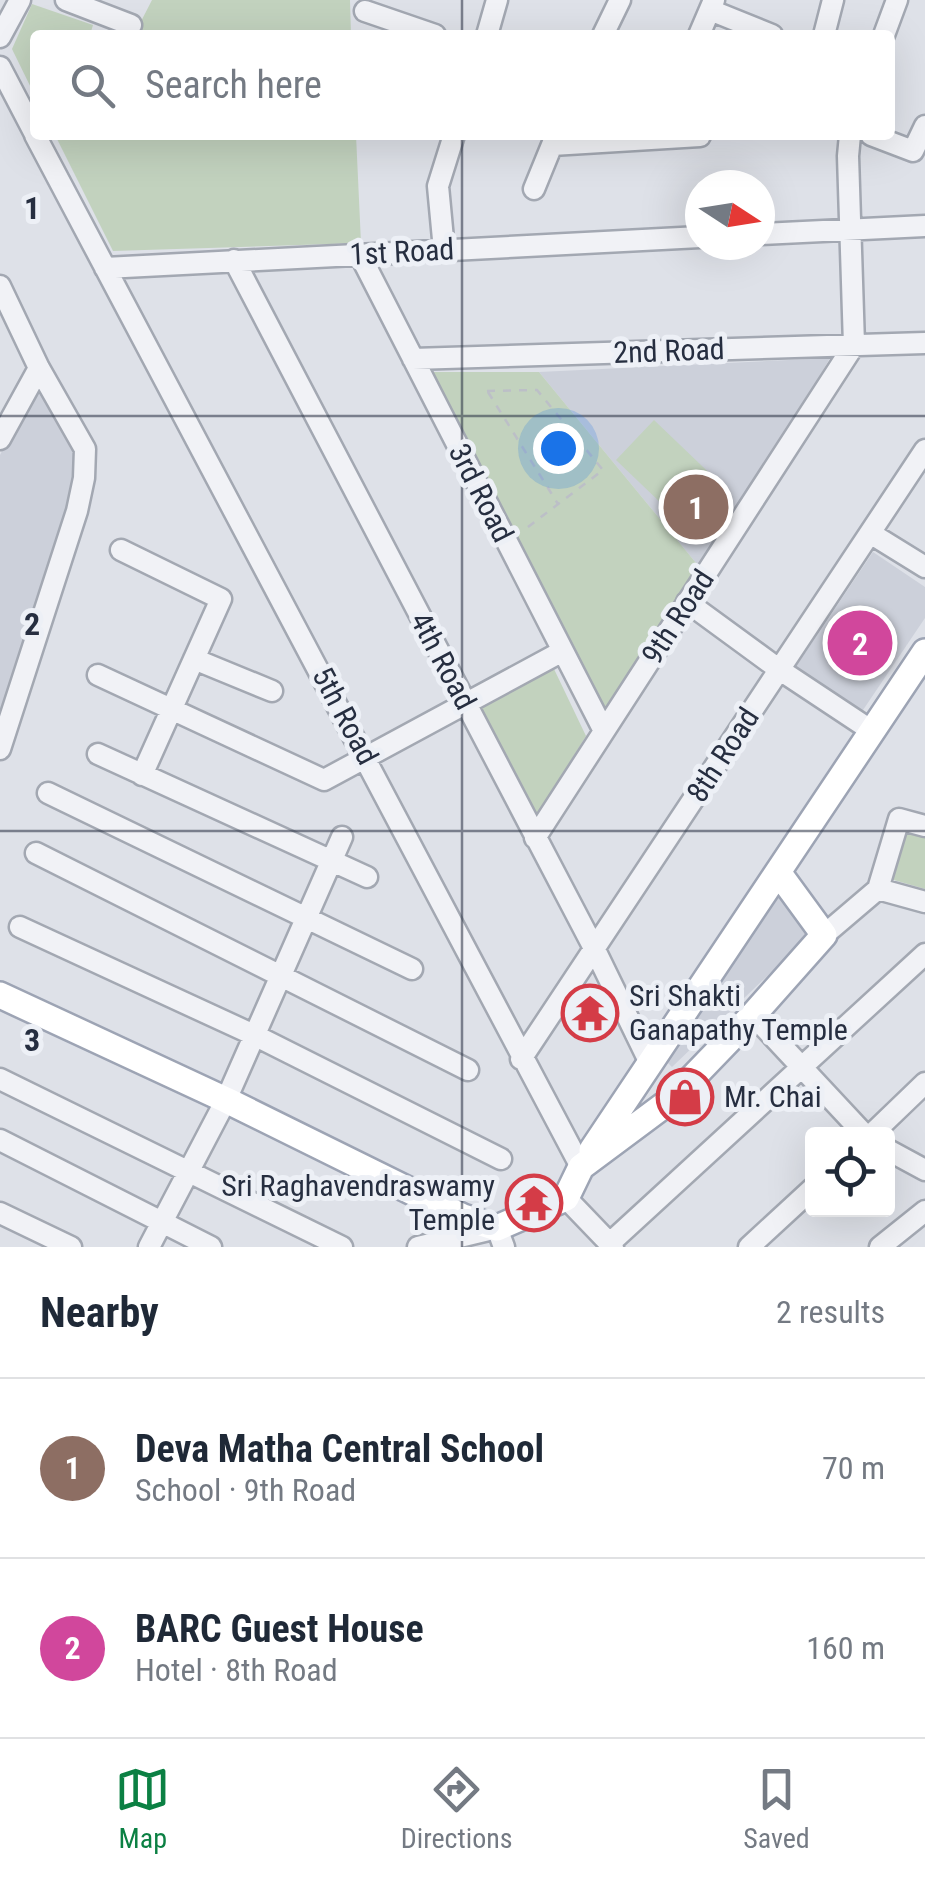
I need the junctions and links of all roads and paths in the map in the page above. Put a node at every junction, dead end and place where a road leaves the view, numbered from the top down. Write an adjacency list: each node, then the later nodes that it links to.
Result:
1 (20, 0): 17 (street)
2 (66, 0): 9 (street)
3 (497, 0): 11 (street)
4 (620, 0): 12 (street)
5 (833, 0): 15 (street)
6 (897, 0): 16 (street)
7 (712, 5): 13 (street); 14 (street)
8 (366, 11): 10 (street)
9 (131, 26)
10 (420, 30)
11 (488, 30)
12 (606, 30)
13 (702, 30)
14 (762, 30)
15 (825, 30)
16 (886, 30)
17 (0, 37)
18 (0, 67): 19 (street, 5th Road)
19 (30, 125)
20 (925, 126): 25 (street)
21 (38, 140): 34 (street, 5th Road)
22 (452, 140): 31 (street)
23 (554, 140): 26 (street)
24 (850, 140): 28 (street)
25 (884, 140)
26 (534, 189)
27 (925, 226): 28 (street)
28 (852, 229): 29 (street); 37 (street)
29 (775, 233)
30 (685, 237): 31 (street, 1st Road)
31 (444, 250): 32 (street, 1st Road)
32 (360, 255): 33 (street, 1st Road); 38 (street, 3rd Road)
33 (234, 260): 34 (street, 1st Road); 54 (street, 4th Road)
34 (104, 268): 60 (street, 5th Road)
35 (0, 286): 39 (street)
36 (925, 342): 37 (street, 2nd Road)
37 (854, 345): 38 (street, 2nd Road); 47 (street, 9th Road)
38 (413, 359): 44 (street, 3rd Road)
39 (39, 368): 40 (street); 58 (street)
40 (0, 440)
41 (925, 450): 43 (street, 8th Road)
42 (558, 504): 42 (path); 44 (path)
43 (870, 533): 46 (street); 51 (street, 8th Road)
44 (506, 544): 48 (street, 3rd Road)
45 (121, 550): 50 (street)
46 (925, 568)
47 (687, 602): 51 (street); 56 (street, 9th Road)
48 (561, 652): 54 (street); 56 (street, 3rd Road)
49 (925, 652): 57 (main road)
50 (194, 660): 53 (street); 55 (street)
51 (780, 670): 57 (street); 75 (street, 8th Road)
52 (98, 675): 55 (street)
53 (272, 691)
54 (465, 703): 60 (street); 65 (street, 4th Road)
55 (173, 710): 60 (street); 61 (street)
56 (604, 731): 65 (street, 9th Road)
57 (872, 731): 68 (main road)
58 (0, 748)
59 (98, 754): 61 (street)
60 (366, 755): 82 (street, 5th Road)
61 (142, 775): 67 (street)
62 (48, 793): 72 (street)
63 (925, 826): 70 (street)
64 (342, 837): 67 (street)
65 (535, 838): 75 (street, 4th Road)
66 (36, 853): 78 (street)
67 (332, 860): 69 (street); 72 (street)
68 (778, 872): 74 (main road); 83 (main road)
69 (367, 876)
70 (878, 889): 71 (street); 74 (street)
71 (925, 902)
72 (306, 919): 77 (street); 78 (street)
73 (20, 927): 81 (street)
74 (824, 935): 80 (main road)
75 (594, 950): 82 (street, 8th Road); 83 (street, 4th Road)
76 (925, 954): 84 (street)
77 (412, 969)
78 (280, 975): 81 (street); 85 (street)
79 (0, 995): 88 (main road)
80 (753, 1016): 84 (street); 94 (main road)
81 (254, 1036): 88 (street); 93 (street)
82 (521, 1059): 94 (street, 5th Road)
83 (650, 1063): 94 (main road)
84 (800, 1066): 89 (street); 103 (street)
85 (468, 1070)
86 (0, 1079): 95 (street)
87 (925, 1083): 90 (street)
88 (226, 1100): 95 (street); 102 (main road)
89 (857, 1127)
90 (879, 1127)
91 (0, 1140): 101 (street)
92 (895, 1154): 96 (street)
93 (502, 1159)
94 (580, 1166): 98 (main road)
95 (189, 1170): 101 (street); 107 (street)
96 (925, 1170)
97 (805, 1195): 109 (street)
98 (566, 1198): 102 (main road); 103 (street)
99 (925, 1211): 110 (street)
100 (0, 1214): 104 (street)
101 (162, 1222): 105 (street); 106 (street)
102 (500, 1238): 108 (street)
103 (611, 1245)
104 (71, 1247)
105 (149, 1247)
106 (212, 1247)
107 (342, 1247)
108 (418, 1247)
109 (749, 1247)
110 (880, 1247)

